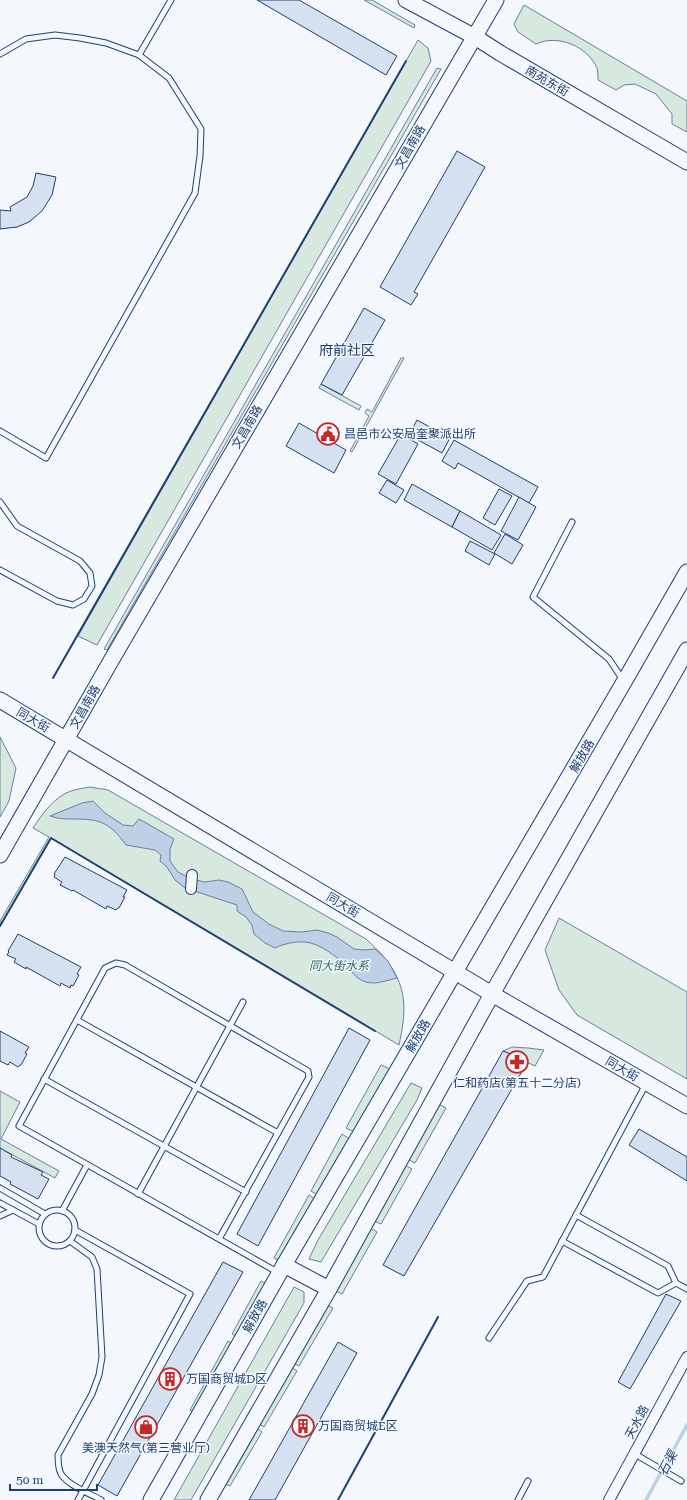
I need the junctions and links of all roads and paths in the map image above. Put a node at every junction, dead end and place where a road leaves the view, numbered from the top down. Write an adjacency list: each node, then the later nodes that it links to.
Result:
1 (171, 0): 6 (lane)
2 (406, 0): 4 (street, 南苑东街)
3 (496, 0): 4 (street, 文昌南路)
4 (475, 37): 7 (street, 南苑东街); 16 (street, 文昌南路)
5 (0, 54): 6 (lane)
6 (139, 55): 8 (lane)
7 (687, 162)
8 (0, 431)
9 (0, 502): 11 (lane)
10 (572, 522): 14 (lane)
11 (0, 570)
12 (687, 572): 14 (street, 解放路)
13 (687, 650): 21 (street)
14 (624, 682): 20 (street, 解放路)
15 (0, 700): 16 (street, 同大街)
16 (66, 739): 17 (street, 文昌南路); 20 (street, 同大街)
17 (0, 855)
18 (192, 875): 19 (street)
19 (191, 889)
20 (455, 972): 21 (street, 同大街); 46 (street, 解放路)
21 (492, 994): 26 (street, 同大街); 48 (street)
22 (243, 1002): 24 (lane)
23 (76, 1020): 24 (lane); 25 (lane); 27 (lane)
24 (230, 1026): 27 (lane); 29 (lane)
25 (44, 1079): 30 (lane); 31 (lane)
26 (646, 1083): 28 (street, 同大街); 39 (lane)
27 (197, 1088): 29 (lane); 30 (lane)
28 (687, 1106)
29 (278, 1133): 33 (lane)
30 (165, 1147): 33 (lane); 34 (lane)
31 (87, 1165): 34 (lane); 37 (lane)
32 (0, 1188): 38 (lane)
33 (246, 1192): 43 (lane)
34 (138, 1194): 43 (lane)
35 (0, 1203): 36 (lane)
36 (13, 1210): 40 (lane); 41 (lane)
37 (62, 1211): 38 (lane); 42 (lane)
38 (45, 1214): 41 (lane)
39 (576, 1215): 45 (lane); 47 (lane)
40 (0, 1216)
41 (39, 1224): 44 (lane)
42 (74, 1230): 44 (lane); 55 (lane)
43 (219, 1239): 46 (lane)
44 (70, 1241): 55 (lane)
45 (562, 1241): 47 (lane); 50 (lane)
46 (282, 1269): 48 (street); 58 (street, 解放路)
47 (676, 1283): 49 (lane)
48 (329, 1289): 59 (street)
49 (687, 1289)
50 (489, 1338)
51 (687, 1356): 52 (street, 天水路)
52 (635, 1454): 54 (lane); 61 (street, 天水路)
53 (528, 1481): 60 (lane)
54 (681, 1481)
55 (83, 1490): 56 (lane); 57 (lane)
56 (78, 1500)
57 (101, 1500)
58 (151, 1500)
59 (208, 1500)
60 (518, 1500)
61 (609, 1500)

